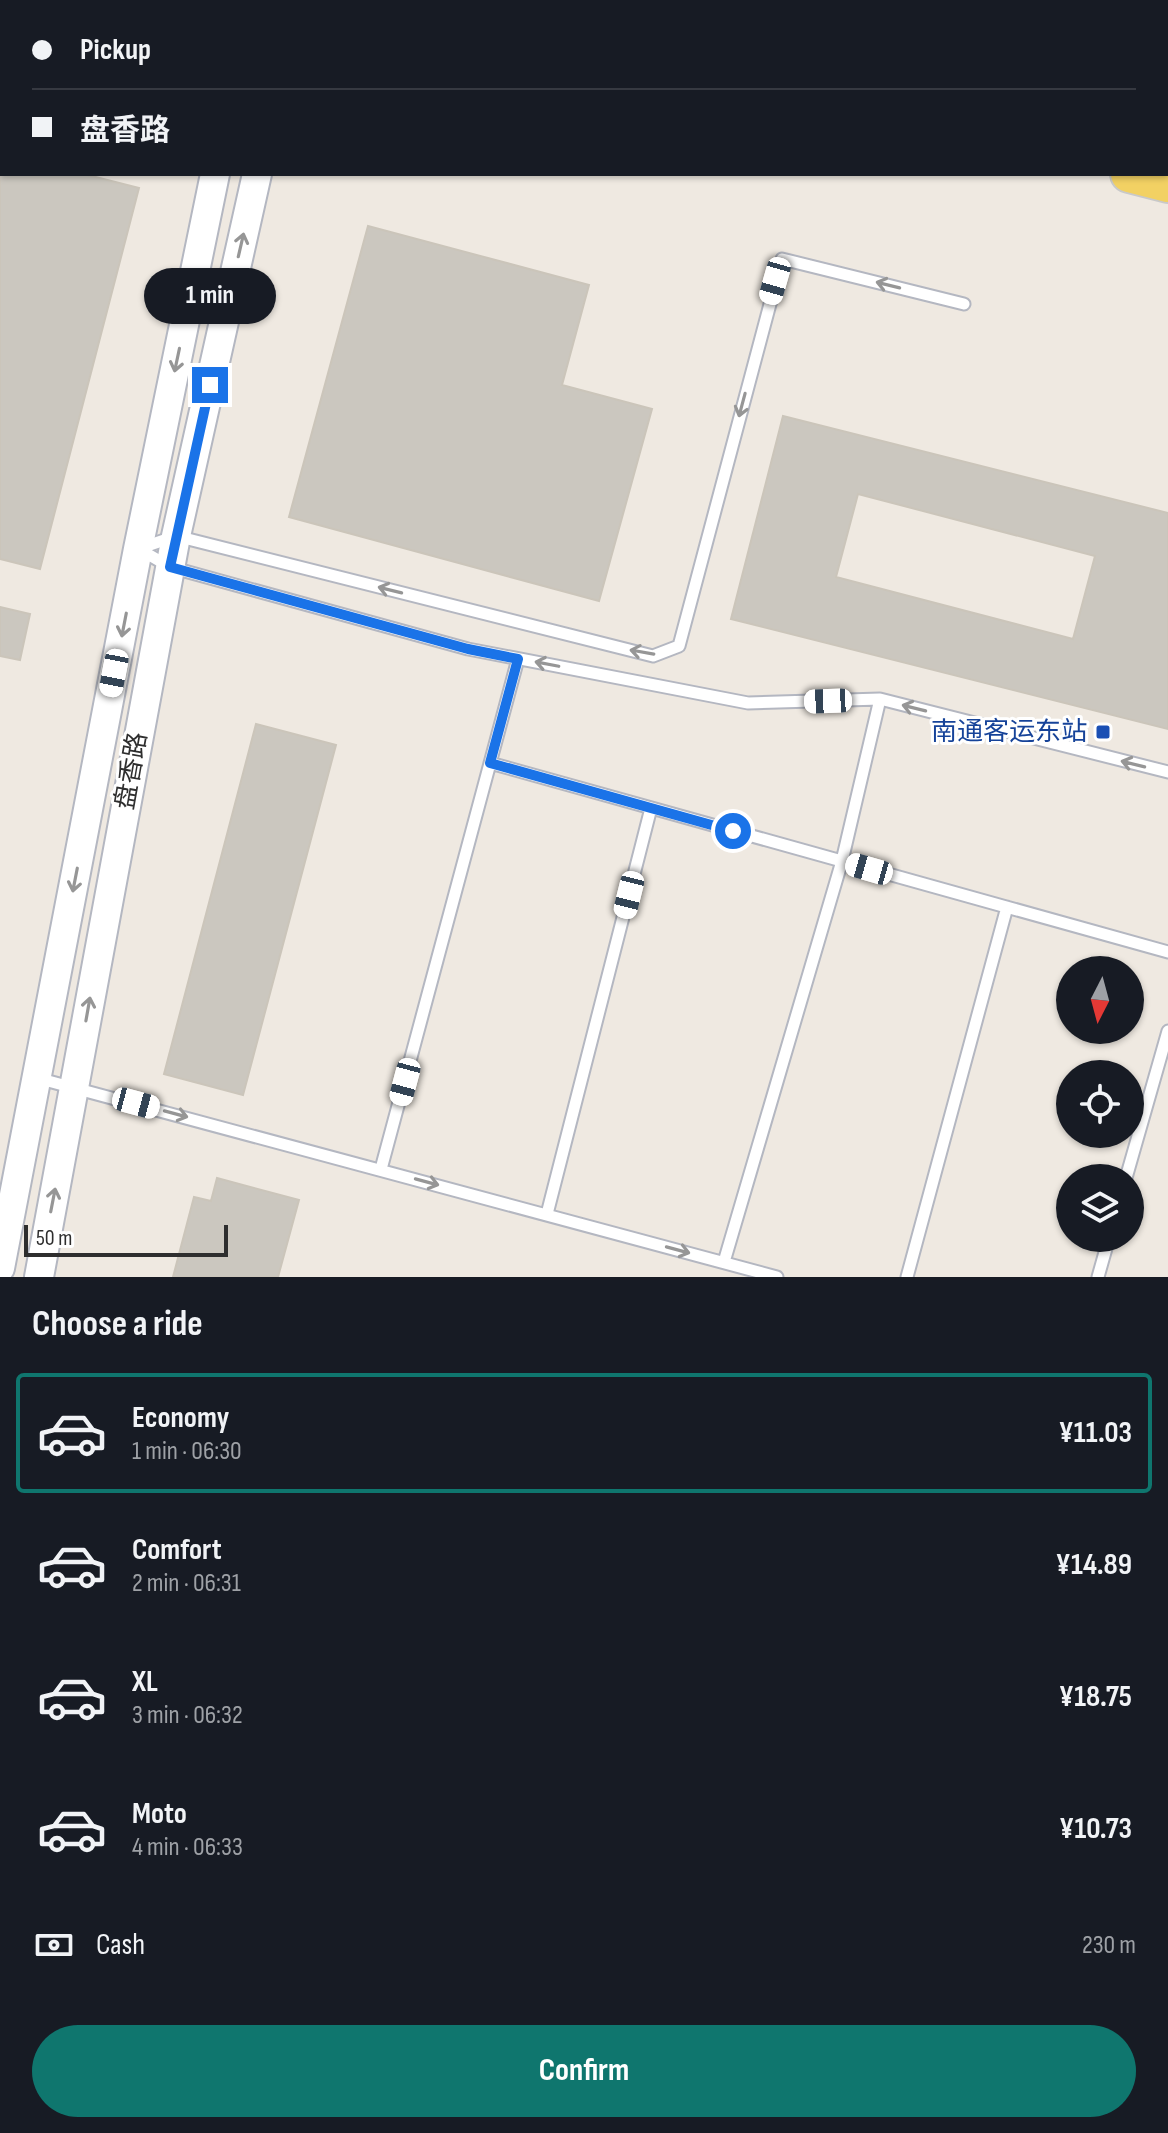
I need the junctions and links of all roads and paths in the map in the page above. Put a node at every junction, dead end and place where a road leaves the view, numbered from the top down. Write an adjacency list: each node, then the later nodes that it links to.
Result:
1 (215, 176): 7 (street, 盘香路, one-way to 7)
2 (257, 176): 6 (street, 盘香路, one-way to 2)
3 (1137, 176): 4 (main road)
4 (1168, 184)
5 (964, 304): 6 (lane, one-way to 6)
6 (176, 536): 7 (lane); 8 (street, 盘香路)
7 (138, 549): 8 (lane); 18 (street, 盘香路, one-way to 18)
8 (170, 567): 9 (lane); 19 (street, 盘香路, one-way to 8)
9 (518, 659): 10 (lane, one-way to 9); 11 (lane)
10 (880, 699): 12 (lane, one-way to 10); 14 (lane)
11 (490, 763): 13 (lane); 21 (lane)
12 (1168, 772)
13 (651, 808): 14 (lane); 22 (lane)
14 (842, 861): 15 (lane); 24 (lane)
15 (1007, 907): 16 (lane); 28 (lane)
16 (1168, 952)
17 (1168, 1031): 20 (lane)
18 (37, 1078): 19 (lane); 25 (street, 盘香路)
19 (74, 1086): 21 (lane, one-way to 21); 26 (street, 盘香路, one-way to 19)
20 (1130, 1164)
21 (381, 1169): 22 (lane, one-way to 22)
22 (547, 1214): 24 (lane, one-way to 24)
23 (1105, 1252): 29 (lane)
24 (724, 1262): 27 (lane)
25 (0, 1268)
26 (39, 1277)
27 (777, 1277)
28 (907, 1277)
29 (1098, 1277)

